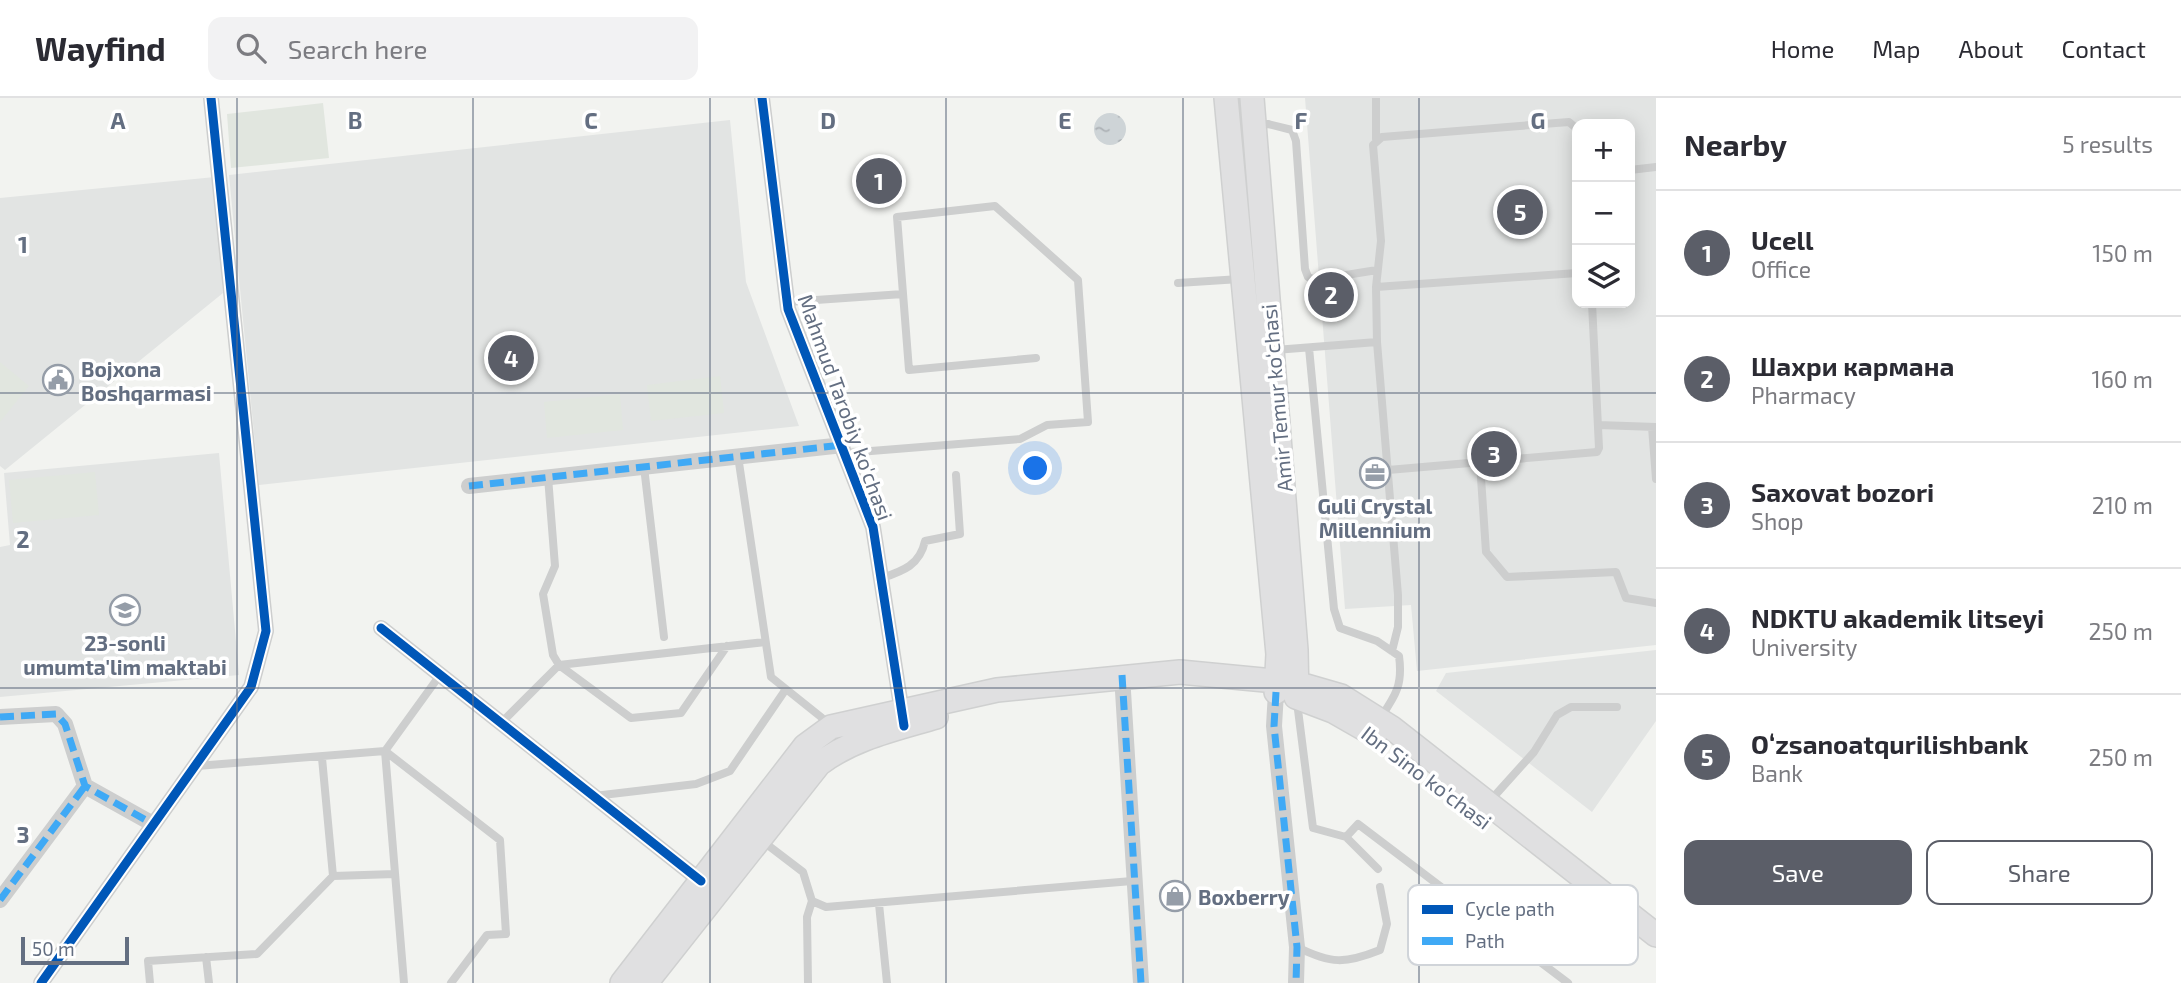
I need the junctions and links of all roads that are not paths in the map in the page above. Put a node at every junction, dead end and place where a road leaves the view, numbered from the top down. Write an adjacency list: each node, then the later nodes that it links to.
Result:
1 (212, 98): 55 (street)
2 (762, 98): 17 (street, Mahmud Tarobiy ko'chasi)
3 (1226, 98): 13 (main road, Amir Temur ko‘chasi)
4 (1252, 98): 7 (main road, Amir Temur ko‘chasi)
5 (1376, 98): 8 (lane)
6 (1572, 125): 8 (lane)
7 (1255, 127): 11 (lane); 21 (main road, Amir Temur ko‘chasi)
8 (1376, 139): 11 (lane)
9 (1656, 167): 10 (lane)
10 (1635, 169)
11 (1377, 270): 15 (lane)
12 (1572, 273): 15 (lane)
13 (1243, 279): 14 (lane); 44 (main road, Amir Temur ko‘chasi)
14 (1178, 283)
15 (1376, 287): 19 (lane)
16 (903, 294): 17 (lane); 22 (lane); 25 (lane)
17 (787, 302): 25 (street, Mahmud Tarobiy ko'chasi)
18 (1592, 308): 23 (lane)
19 (1377, 342): 20 (lane); 29 (lane)
20 (1309, 348): 21 (lane); 40 (lane)
21 (1272, 350): 44 (main road, Amir Temur ko‘chasi)
22 (1036, 358)
23 (1598, 425): 24 (lane); 27 (lane)
24 (1654, 427): 32 (lane)
25 (844, 449): 26 (street); 34 (street, Mahmud Tarobiy ko'chasi)
26 (738, 456): 28 (street); 38 (lane)
27 (1480, 463): 29 (lane); 35 (lane)
28 (644, 467): 31 (street); 37 (lane)
29 (1388, 470): 40 (lane)
30 (956, 475): 34 (lane)
31 (548, 477): 33 (street); 41 (lane)
32 (1656, 479)
33 (469, 486)
34 (882, 578): 48 (street, Mahmud Tarobiy ko'chasi)
35 (1656, 603)
36 (381, 628): 42 (street)
37 (664, 637)
38 (765, 642): 39 (lane); 45 (lane)
39 (727, 646): 41 (lane); 41 (lane)
40 (1392, 652): 49 (lane)
41 (559, 665): 50 (lane)
42 (440, 675): 50 (street); 53 (lane)
43 (1122, 682): 44 (main road); 48 (main road); 66 (street)
44 (1287, 688): 49 (main road); 60 (lane); 68 (main road, Ibn Sino ko'chasi); 77 (street)
45 (786, 689): 51 (lane); 57 (lane)
46 (1617, 706): 58 (lane)
47 (0, 717): 56 (street)
48 (903, 718): 51 (main road); 52 (main road)
49 (1379, 720): 58 (main road)
50 (501, 723): 57 (street)
51 (831, 727): 52 (lane); 65 (main road)
52 (845, 747): 61 (main road)
53 (385, 751): 54 (lane); 63 (lane); 85 (lane)
54 (322, 758): 55 (lane); 64 (lane)
55 (197, 766): 59 (street)
56 (85, 786): 59 (street); 71 (street)
57 (593, 796): 65 (street)
58 (1487, 804): 69 (main road)
59 (153, 824): 81 (street)
60 (1346, 837): 62 (lane); 67 (lane)
61 (759, 839): 72 (lane); 87 (main road)
62 (1378, 869)
63 (395, 874): 64 (lane); 84 (lane)
64 (333, 876): 79 (lane)
65 (701, 881): 86 (main road)
66 (1132, 881): 73 (lane); 90 (street)
67 (1439, 885)
68 (1569, 885)
69 (1591, 885)
70 (1380, 887): 77 (lane)
71 (0, 900)
72 (812, 901): 73 (lane); 88 (lane)
73 (879, 904): 89 (lane)
74 (1638, 922): 75 (main road)
75 (1656, 936)
76 (1638, 939): 78 (main road, Ibn Sino ko'chasi)
77 (1297, 947): 91 (street)
78 (1656, 953)
79 (206, 957): 82 (lane); 83 (lane)
80 (1545, 965): 92 (lane)
81 (40, 983)
82 (150, 983)
83 (209, 983)
84 (404, 983)
85 (451, 983)
86 (622, 983)
87 (646, 983)
88 (808, 983)
89 (887, 983)
90 (1141, 983)
91 (1296, 983)
92 (1569, 983)

